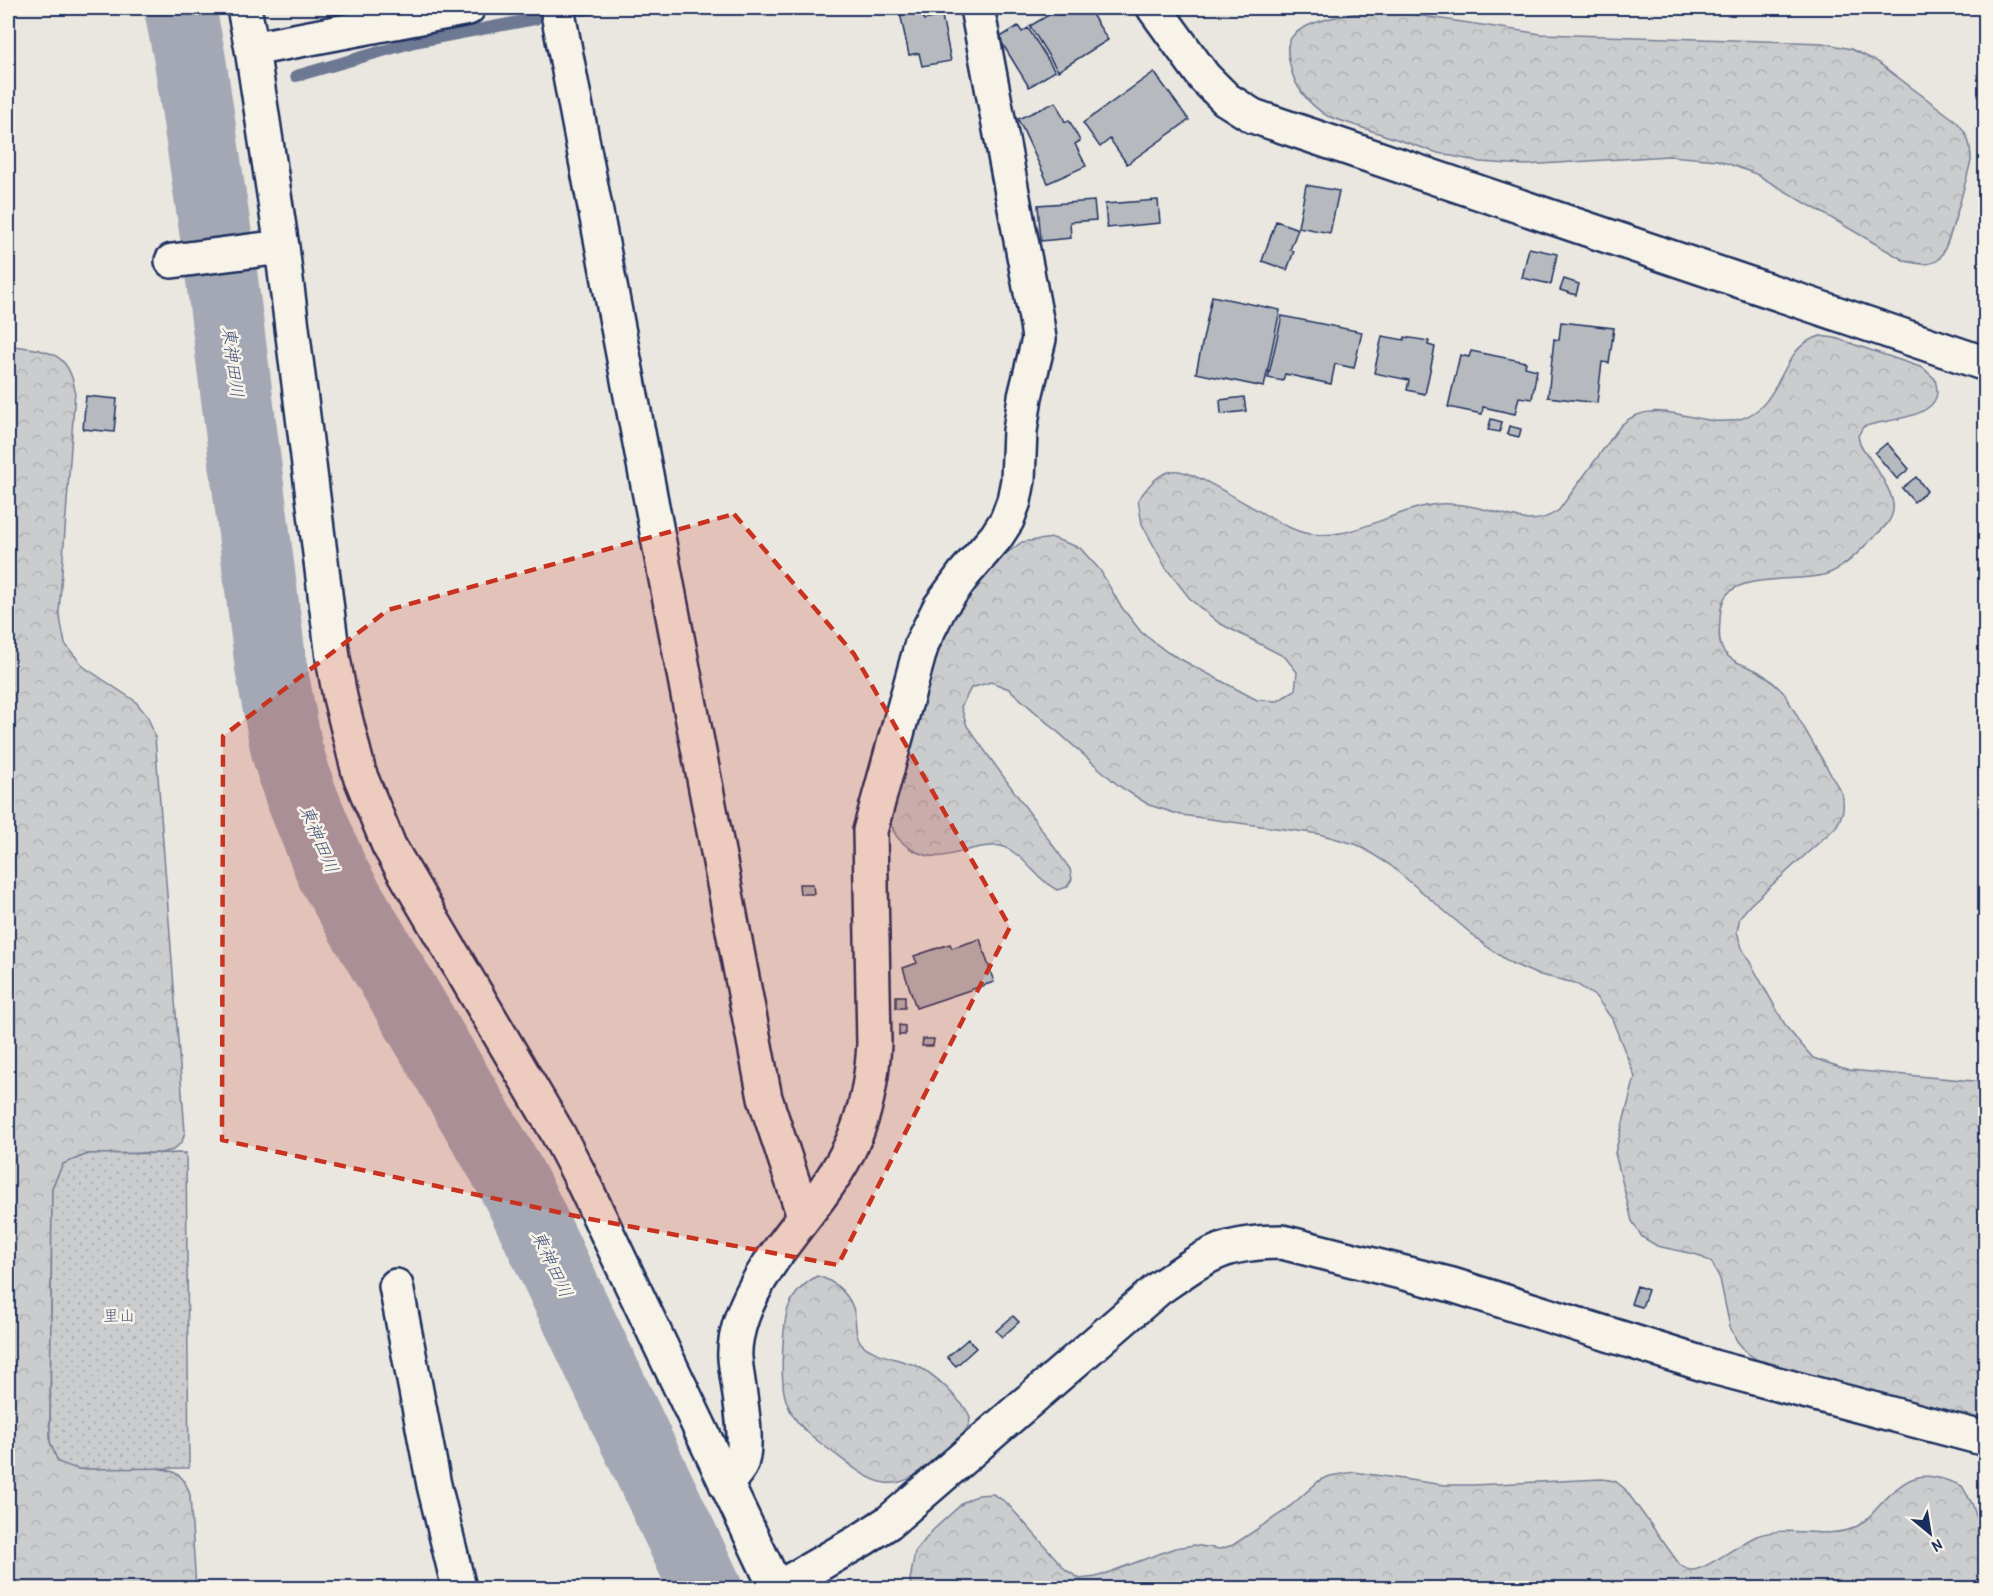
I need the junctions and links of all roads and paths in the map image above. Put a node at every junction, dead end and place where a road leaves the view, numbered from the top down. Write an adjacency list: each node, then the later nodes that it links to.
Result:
1 (244, 8): 6 (street)
2 (468, 8): 6 (street)
3 (557, 8): 10 (street)
4 (977, 8): 10 (street)
5 (1154, 8): 9 (street)
6 (252, 49): 7 (street)
7 (277, 248): 8 (street); 13 (street)
8 (172, 261)
9 (1986, 364)
10 (804, 1216): 13 (street)
11 (396, 1286): 14 (street)
12 (1986, 1439): 15 (street)
13 (726, 1484): 15 (street)
14 (459, 1588)
15 (777, 1588)

